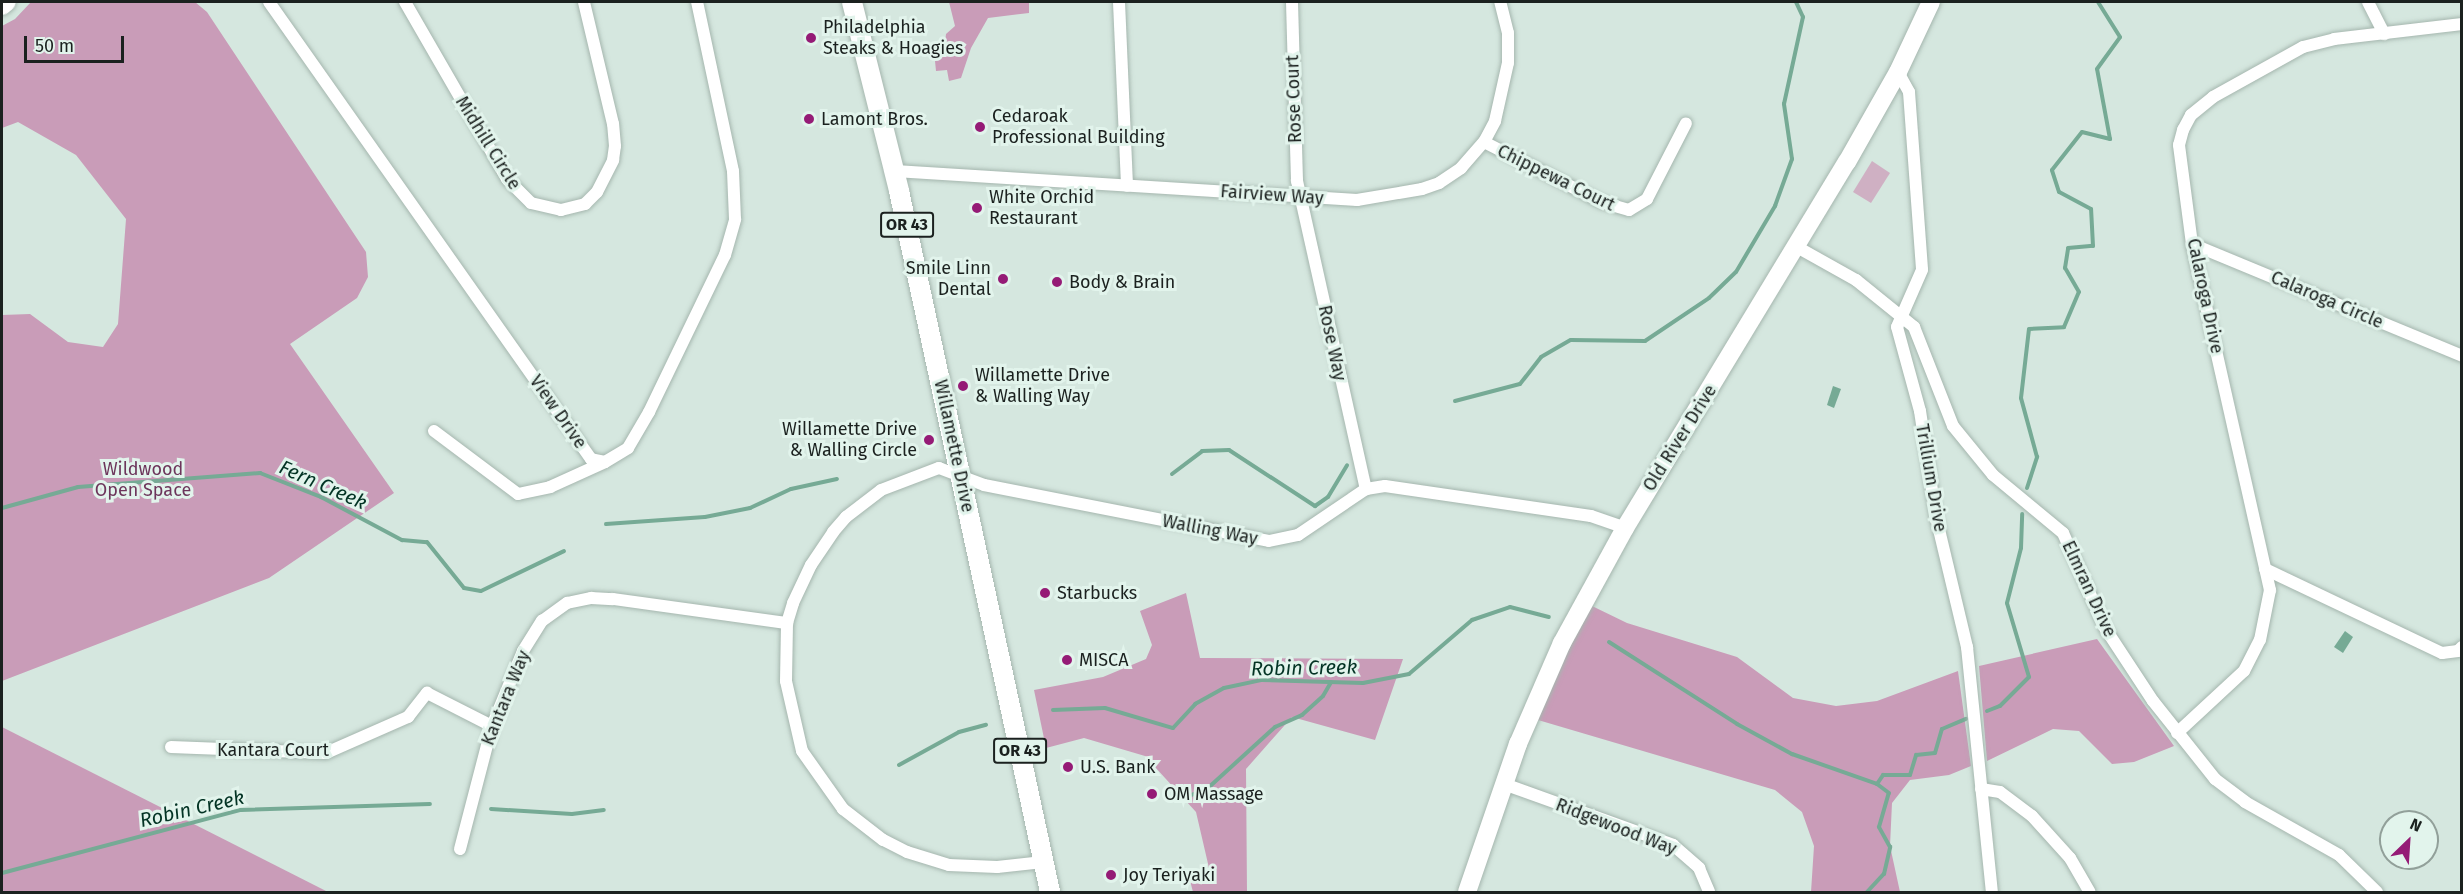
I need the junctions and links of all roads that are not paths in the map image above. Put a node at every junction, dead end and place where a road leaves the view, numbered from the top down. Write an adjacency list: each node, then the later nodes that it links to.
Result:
1 (7, 2): 12 (street)
2 (270, 2): 26 (street, View Drive)
3 (405, 2): 4 (street, Midhill Circle)
4 (584, 2)
5 (696, 2): 26 (street, View Drive)
6 (852, 2): 18 (main road, Willamette Drive / OR 43)
7 (1119, 2): 19 (street)
8 (1292, 2): 20 (street, Rose Court)
9 (1500, 2): 17 (street, Fairview Way)
10 (1931, 2): 15 (street, Old River Drive)
11 (2368, 2): 14 (street)
12 (2, 6)
13 (2462, 24): 14 (street, Calaroga Drive)
14 (2384, 34): 21 (street, Calaroga Drive)
15 (1898, 72): 22 (street, Old River Drive); 23 (street, Trillium Drive)
16 (1686, 123): 17 (street, Chippewa Court)
17 (1484, 142): 20 (street, Fairview Way)
18 (895, 171): 19 (street, Fairview Way); 27 (main road, Willamette Drive / OR 43)
19 (1128, 186): 20 (street, Fairview Way)
20 (1301, 196): 28 (street, Rose Way)
21 (2192, 244): 24 (street, Calaroga Circle); 30 (street, Calaroga Drive)
22 (1797, 247): 23 (street, Elmran Drive); 29 (street, Old River Drive)
23 (1903, 316): 34 (street, Elmran Drive); 37 (street, Trillium Drive)
24 (2462, 356)
25 (434, 431): 26 (street)
26 (605, 462)
27 (961, 476): 28 (street, Walling Way); 31 (street, Walling Way); 39 (main road, Willamette Drive / OR 43)
28 (1366, 489): 29 (street)
29 (1624, 528): 36 (street, Old River Drive)
30 (2265, 569): 32 (street); 34 (street, Calaroga Drive)
31 (787, 622): 33 (street, Kantara Way); 39 (street)
32 (2462, 647)
33 (492, 726): 35 (street, Kantara Court); 38 (street, Kantara Way)
34 (2176, 733): 45 (street, Elmran Drive)
35 (171, 747)
36 (1504, 784): 41 (street, Old River Drive); 42 (street, Ridgewood Way)
37 (1981, 789): 43 (street, Trillium Drive); 44 (street)
38 (460, 849)
39 (1043, 862): 40 (main road, Willamette Drive / OR 43)
40 (1050, 892)
41 (1467, 892)
42 (1709, 892)
43 (1992, 892)
44 (2090, 892)
45 (2377, 892)

